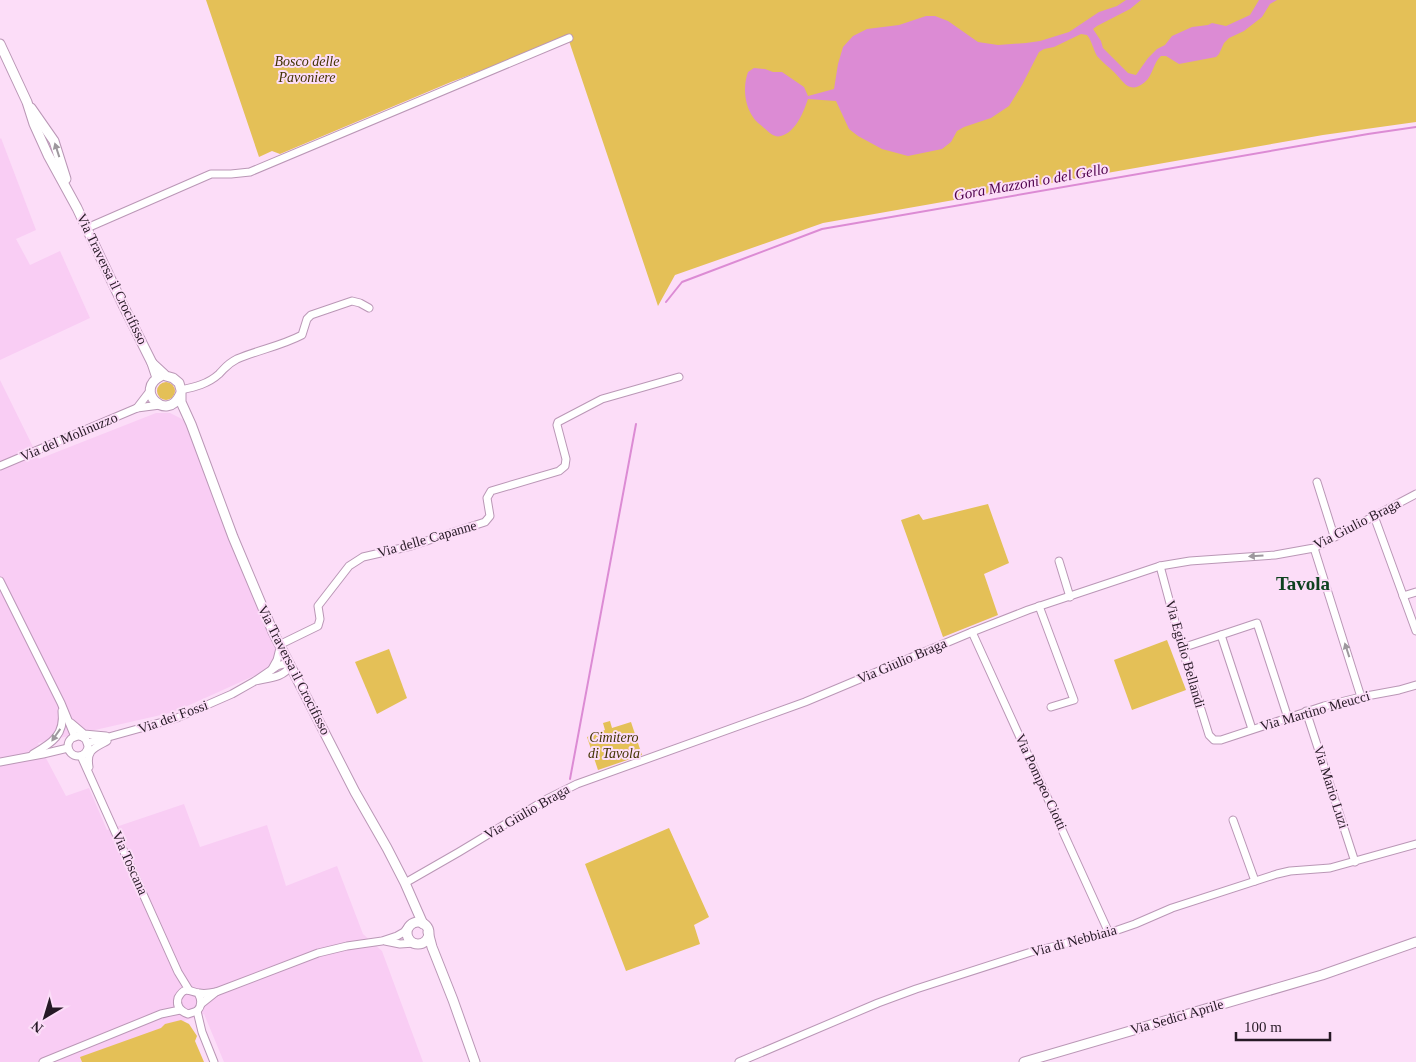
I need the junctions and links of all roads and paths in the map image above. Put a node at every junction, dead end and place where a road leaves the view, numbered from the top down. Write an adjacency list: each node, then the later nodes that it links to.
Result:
1 (569, 38): 3 (street)
2 (0, 44): 3 (street, Via Traversa il Crocifisso)
3 (86, 228): 5 (street, Via Traversa il Crocifisso)
4 (370, 308): 8 (street)
5 (161, 377): 7 (street); 8 (street, Via Traversa il Crocifisso)
6 (680, 377): 29 (street, Via delle Capanne)
7 (150, 391): 10 (street); 11 (street)
8 (180, 392): 9 (street); 12 (street, Via Traversa il Crocifisso)
9 (174, 403): 10 (street); 12 (street, Via Traversa il Crocifisso)
10 (160, 405): 11 (street, Via del Molinuzzo)
11 (138, 408): 13 (street, Via del Molinuzzo)
12 (191, 424): 29 (street, Via Traversa il Crocifisso)
13 (0, 466)
14 (1317, 482): 17 (street)
15 (1416, 494): 16 (street, Via Giulio Braga)
16 (1374, 516): 17 (street, Via Giulio Braga); 23 (street)
17 (1334, 536): 18 (street, Via Giulio Braga)
18 (1314, 548): 20 (street, Via Giulio Braga, one-way to 20); 37 (street, one-way to 18)
19 (1059, 561): 24 (street)
20 (1160, 566): 24 (street, Via Giulio Braga); 30 (street, Via Egidio Bellandi)
21 (0, 581): 38 (street)
22 (1416, 592): 23 (street)
23 (1403, 596): 26 (street)
24 (1070, 597): 25 (street, Via Giulio Braga)
25 (1040, 606): 27 (street, Via Giulio Braga); 39 (street)
26 (1416, 631)
27 (972, 632): 57 (street, Via Giulio Braga); 59 (street, Via Pompeo Ciotti)
28 (1221, 635): 30 (street); 41 (street); 43 (street)
29 (280, 646): 31 (street, Via Traversa il Crocifisso); 32 (street)
30 (1182, 648): 46 (street, Via Egidio Bellandi)
31 (290, 666): 32 (street, Via dei Fossi); 33 (street, Via dei Fossi); 34 (street, Via Traversa il Crocifisso)
32 (272, 669): 35 (street, Via dei Fossi)
33 (278, 676): 34 (street, Via dei Fossi); 35 (street, Via dei Fossi)
34 (295, 678): 57 (street, Via Traversa il Crocifisso)
35 (255, 681): 44 (street, Via dei Fossi)
36 (1416, 686): 37 (street, Via Martino Meucci)
37 (1361, 697): 40 (street, Via Martino Meucci)
38 (61, 703): 42 (street); 49 (street, one-way to 49)
39 (1051, 707)
40 (1306, 711): 41 (street, Via Martino Meucci); 55 (street, Via Mario Luzi)
41 (1288, 718): 43 (street, Via Martino Meucci)
42 (70, 723): 44 (street); 45 (street)
43 (1252, 729): 46 (street, Via Martino Meucci)
44 (114, 736): 47 (street, Via dei Fossi); 52 (street)
45 (75, 737): 47 (street); 48 (street)
46 (1214, 740)
47 (87, 743): 50 (street)
48 (68, 748): 49 (street); 50 (street)
49 (30, 756): 51 (street)
50 (81, 756): 52 (street, Via Toscana)
51 (0, 762)
52 (90, 773): 64 (street, Via Toscana)
53 (1233, 820): 56 (street)
54 (1416, 844): 55 (street, Via di Nebbiaia)
55 (1355, 862): 56 (street, Via di Nebbiaia)
56 (1255, 881): 59 (street, Via di Nebbiaia)
57 (405, 883): 58 (street, Via Traversa il Crocifisso)
58 (418, 926): 60 (street); 62 (street); 62 (street); 63 (street)
59 (1109, 933): 78 (street, Via di Nebbiaia)
60 (382, 941): 62 (street); 66 (street)
61 (1416, 942): 79 (street, Via Sedici Aprile)
62 (416, 943): 63 (street)
63 (437, 960): 77 (street)
64 (178, 972): 65 (street, Via Toscana); 68 (street, Via Toscana)
65 (189, 990): 67 (street); 68 (street)
66 (216, 992): 67 (street); 69 (street)
67 (198, 993): 69 (street)
68 (179, 998): 70 (street); 72 (street)
69 (201, 1004): 71 (street)
70 (180, 1010): 72 (street); 73 (street)
71 (197, 1011): 73 (street); 74 (street)
72 (161, 1014): 75 (street)
73 (188, 1014): 74 (street)
74 (202, 1032): 76 (street)
75 (43, 1062)
76 (214, 1062)
77 (475, 1062)
78 (739, 1062)
79 (1024, 1062)

